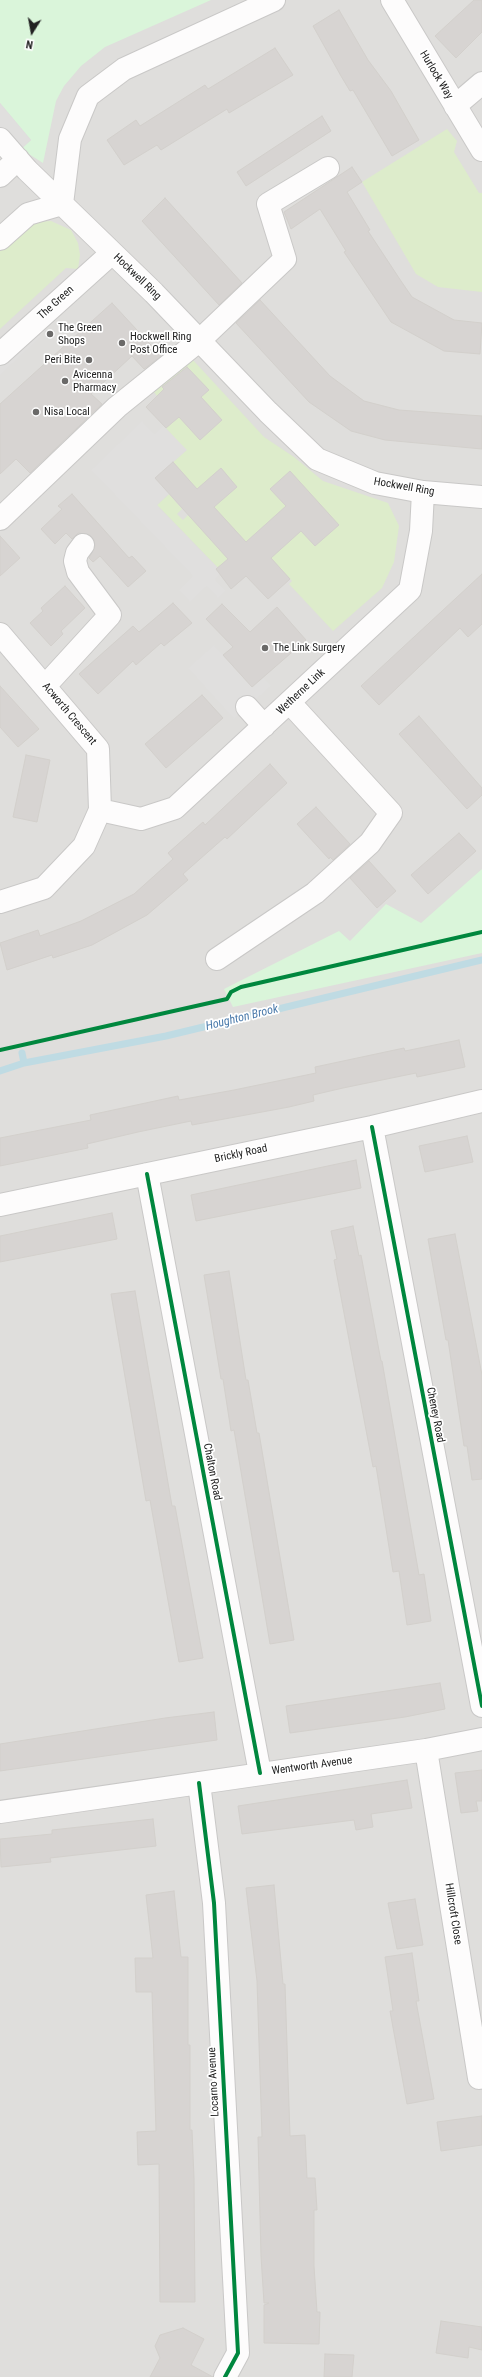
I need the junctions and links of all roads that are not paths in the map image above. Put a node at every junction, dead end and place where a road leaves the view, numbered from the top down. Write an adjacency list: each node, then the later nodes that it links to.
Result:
1 (274, 0): 10 (street)
2 (392, 0): 4 (street, Hurlock Way)
3 (482, 83): 4 (street)
4 (454, 106): 6 (street, Hurlock Way)
5 (0, 139): 7 (street, Hockwell Ring)
6 (482, 150)
7 (18, 159): 9 (street); 10 (street, Hockwell Ring)
8 (328, 168): 13 (street)
9 (0, 176)
10 (62, 204): 11 (street); 12 (street, Hockwell Ring)
11 (0, 239)
12 (112, 253): 13 (street, Hockwell Ring); 14 (street, The Green)
13 (200, 340): 15 (street, Hockwell Ring); 17 (street)
14 (0, 354)
15 (423, 492): 16 (street, Hockwell Ring); 21 (street, Wetherne Link)
16 (482, 497)
17 (0, 519)
18 (83, 545): 20 (street)
19 (0, 634): 20 (street, Acworth Crescent)
20 (46, 685): 24 (street, Acworth Crescent)
21 (290, 703): 23 (street, Wetherne Link); 26 (street)
22 (247, 707): 23 (street)
23 (264, 726): 24 (street, Wetherne Link)
24 (100, 810): 25 (street, Acworth Crescent)
25 (0, 902)
26 (217, 959)
27 (482, 1101): 28 (street, Brickly Road)
28 (372, 1127): 29 (street, Brickly Road); 31 (street, Cheney Road)
29 (147, 1174): 30 (street, Brickly Road); 34 (street, Chalton Road)
30 (0, 1205)
31 (482, 1706)
32 (482, 1740): 33 (street, Wentworth Avenue)
33 (426, 1750): 34 (street, Wentworth Avenue); 37 (street, Hillcroft Close)
34 (260, 1773): 35 (street, Wentworth Avenue)
35 (199, 1784): 36 (street, Wentworth Avenue); 38 (street, Locarno Avenue)
36 (0, 1812)
37 (479, 2078)
38 (225, 2377)

